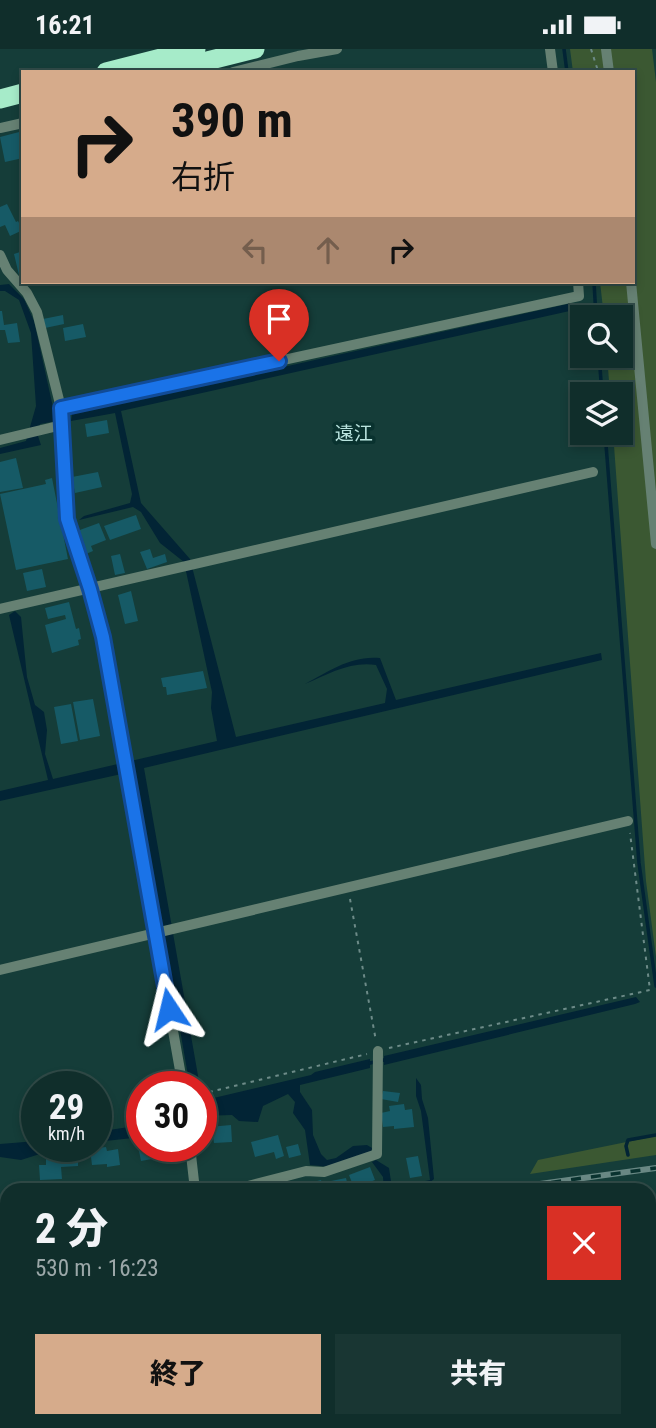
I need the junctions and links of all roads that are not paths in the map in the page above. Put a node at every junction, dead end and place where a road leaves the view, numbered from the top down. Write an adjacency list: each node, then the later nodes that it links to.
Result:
1 (195, 49): 6 (highway)
2 (255, 49): 7 (highway)
3 (337, 49): 8 (street)
4 (550, 49): 9 (street)
5 (606, 49): 10 (street)
6 (114, 70)
7 (171, 70)
8 (241, 70)
9 (553, 70)
10 (610, 70)
11 (21, 94): 12 (highway)
12 (0, 99)
13 (21, 107): 14 (highway)
14 (0, 112)
15 (21, 123): 16 (street)
16 (0, 128)
17 (0, 255): 20 (street)
18 (578, 284): 20 (street)
19 (631, 284): 24 (street)
20 (61, 408): 21 (street)
21 (62, 425): 22 (street); 25 (street)
22 (0, 440)
23 (593, 472): 25 (street)
24 (656, 544)
25 (90, 589): 26 (street); 28 (street)
26 (0, 609)
27 (628, 821): 28 (street)
28 (158, 931): 29 (street); 31 (street)
29 (0, 970)
30 (378, 1058): 34 (street)
31 (180, 1071)
32 (192, 1162): 33 (street)
33 (194, 1183)
34 (260, 1183)

